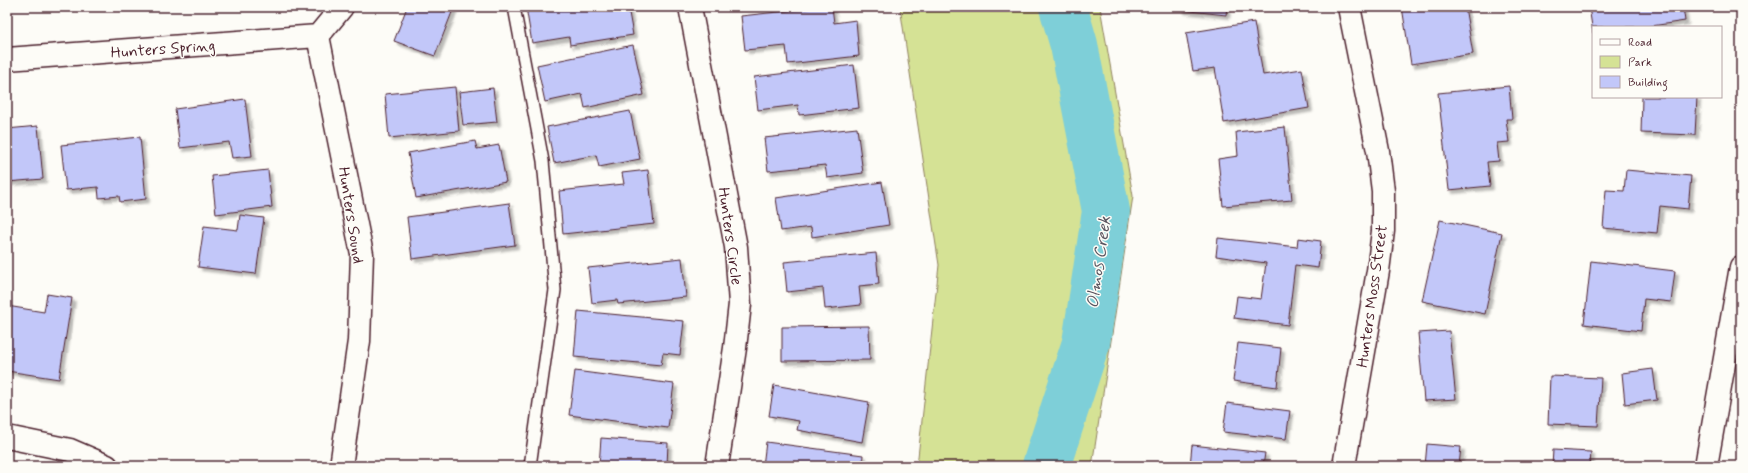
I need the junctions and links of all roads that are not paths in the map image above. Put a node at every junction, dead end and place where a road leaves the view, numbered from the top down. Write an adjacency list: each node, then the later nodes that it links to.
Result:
1 (342, 7): 5 (street)
2 (514, 7): 11 (lane)
3 (690, 7): 12 (street, Hunters Circle)
4 (1349, 7): 13 (street, Hunters Moss Street)
5 (318, 36): 6 (street, Hunters Spring); 10 (street, Hunters Sound)
6 (7, 59)
7 (1741, 267): 14 (street)
8 (7, 437): 9 (street)
9 (107, 466)
10 (341, 466)
11 (530, 466)
12 (717, 466)
13 (1344, 466)
14 (1706, 466)

